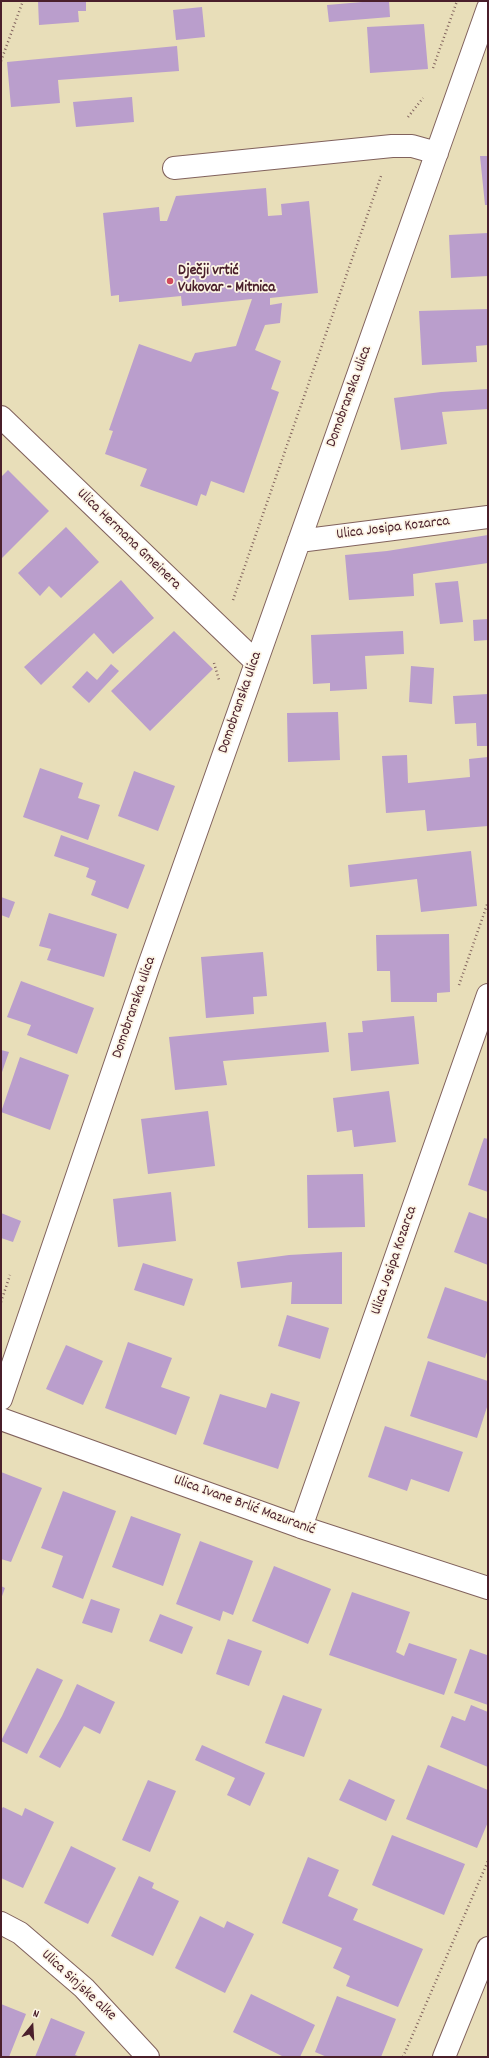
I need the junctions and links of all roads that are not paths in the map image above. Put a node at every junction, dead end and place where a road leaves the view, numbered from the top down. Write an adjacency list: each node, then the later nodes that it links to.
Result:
1 (488, 8): 2 (street, Domobranska ulica)
2 (437, 154): 3 (street); 6 (street, Domobranska ulica)
3 (174, 168)
4 (1, 417): 7 (street, Ulica Hermana Gmeinera)
5 (488, 517): 6 (street, Ulica Josipa Kozarca)
6 (299, 541): 7 (street, Domobranska ulica)
7 (256, 662): 9 (street, Domobranska ulica)
8 (488, 995): 11 (street, Ulica Josipa Kozarca)
9 (1, 1399)
10 (1, 1419): 11 (street, Ulica Ivane Brlić Mazuranić)
11 (301, 1527): 12 (street, Ulica Ivane Brlić Mazuranić)
12 (488, 1588)
13 (1, 1923): 15 (street, Ulica Sinjske alke)
14 (488, 1948): 16 (street)
15 (148, 2057)
16 (444, 2057)

